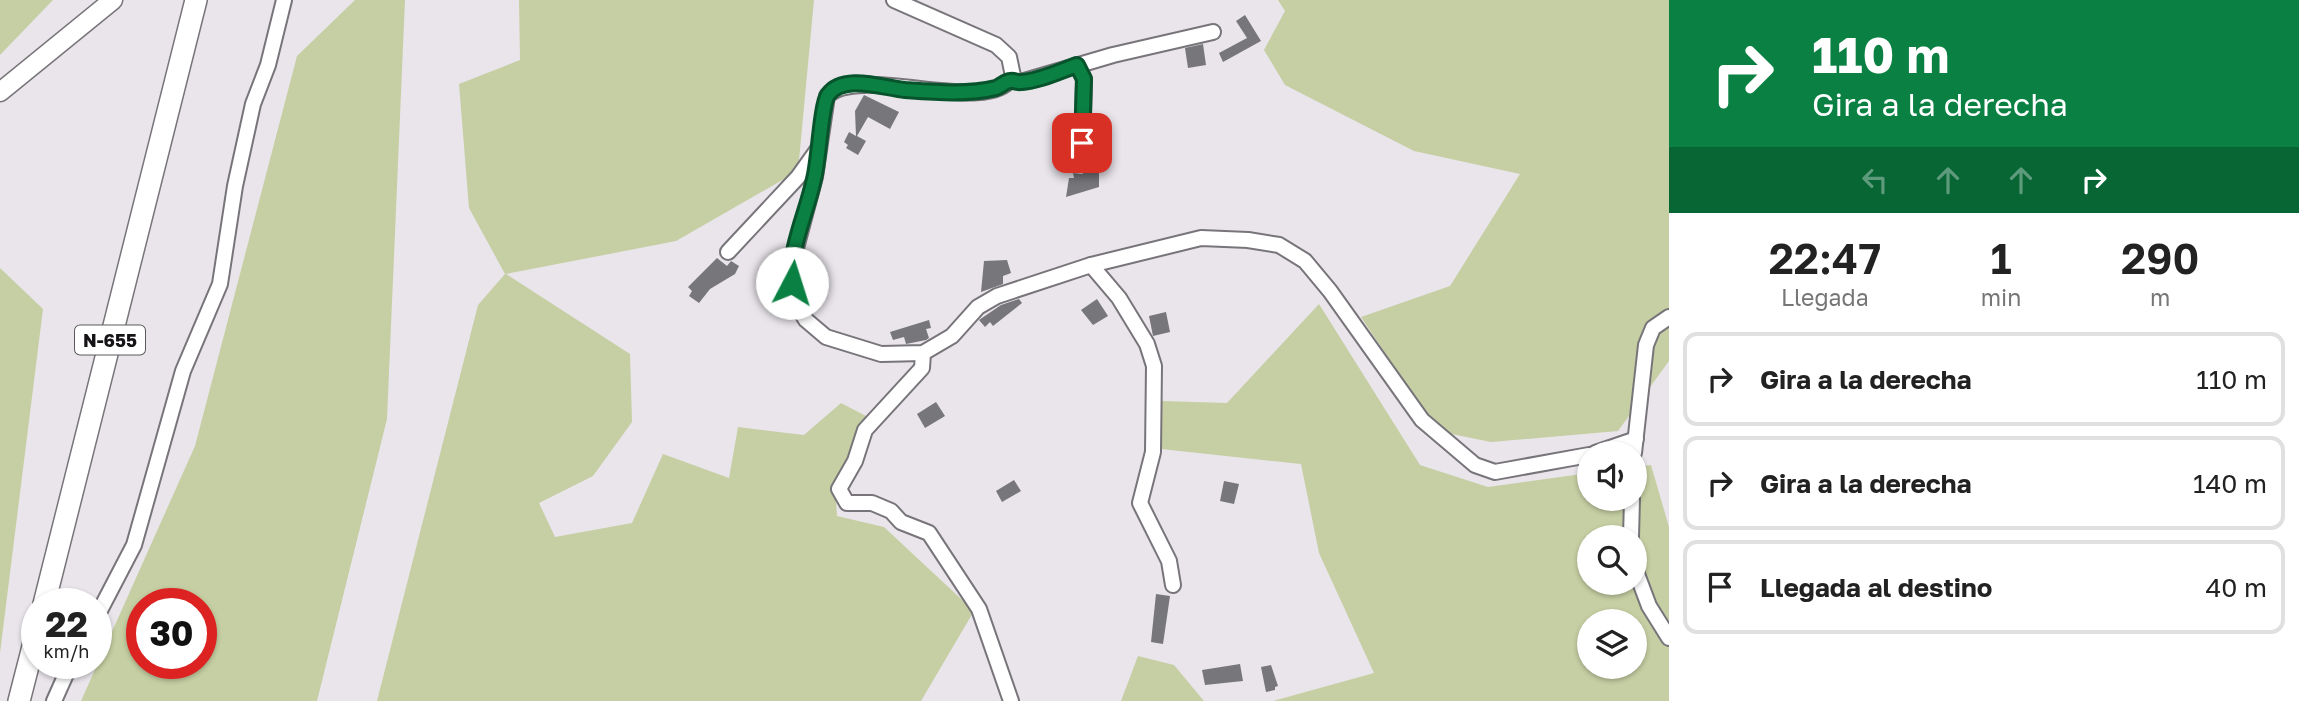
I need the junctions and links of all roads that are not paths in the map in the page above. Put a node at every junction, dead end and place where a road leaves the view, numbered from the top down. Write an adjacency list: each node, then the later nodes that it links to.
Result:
1 (113, 0): 8 (main road)
2 (196, 0): 18 (highway, N-655)
3 (284, 0): 19 (street)
4 (894, 0): 7 (street)
5 (1213, 32): 6 (street)
6 (1077, 65): 7 (street); 10 (street)
7 (1010, 80): 9 (street)
8 (0, 92)
9 (821, 145): 11 (street); 14 (street)
10 (1082, 164)
11 (727, 252)
12 (1091, 265): 14 (street); 16 (street); 17 (street)
13 (1669, 317): 15 (street)
14 (923, 353): 26 (street)
15 (1636, 441)
16 (1577, 457)
17 (1173, 585)
18 (48, 588)
19 (112, 588)
20 (1645, 595): 21 (street)
21 (1669, 638)
22 (25, 679): 24 (highway)
23 (64, 679): 25 (street)
24 (19, 701)
25 (54, 701)
26 (1011, 701)

